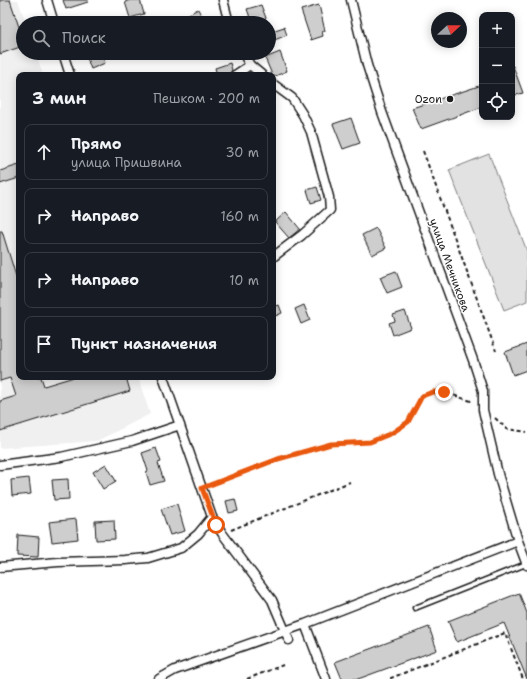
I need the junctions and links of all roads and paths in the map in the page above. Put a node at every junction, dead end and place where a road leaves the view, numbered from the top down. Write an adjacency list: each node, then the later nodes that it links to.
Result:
1 (47, 0): 4 (street)
2 (223, 0): 5 (street)
3 (351, 0): 17 (street, улица Мечникова)
4 (52, 16)
5 (227, 16)
6 (66, 60): 9 (street)
7 (247, 60): 8 (street)
8 (250, 65): 10 (street); 11 (street)
9 (69, 72)
10 (240, 72)
11 (258, 72)
12 (276, 86): 14 (street)
13 (423, 151): 15 (path)
14 (276, 255)
15 (496, 351)
16 (164, 380): 19 (street)
17 (483, 391): 23 (path); 26 (street, улица Мечникова)
18 (492, 413): 20 (path)
19 (180, 425): 21 (street); 23 (street)
20 (527, 432)
21 (0, 465)
22 (350, 482): 25 (path)
23 (202, 488): 24 (street)
24 (212, 517): 25 (street); 28 (street)
25 (222, 533): 31 (street)
26 (518, 541): 27 (street, улица Мечникова); 30 (street)
27 (527, 564): 29 (lane)
28 (0, 567)
29 (414, 608)
30 (305, 624): 31 (street); 36 (street)
31 (286, 631): 32 (street); 34 (street)
32 (290, 640)
33 (283, 665): 35 (path)
34 (159, 679)
35 (247, 679)
36 (326, 679)
37 (391, 679): 38 (path)
38 (523, 679)

